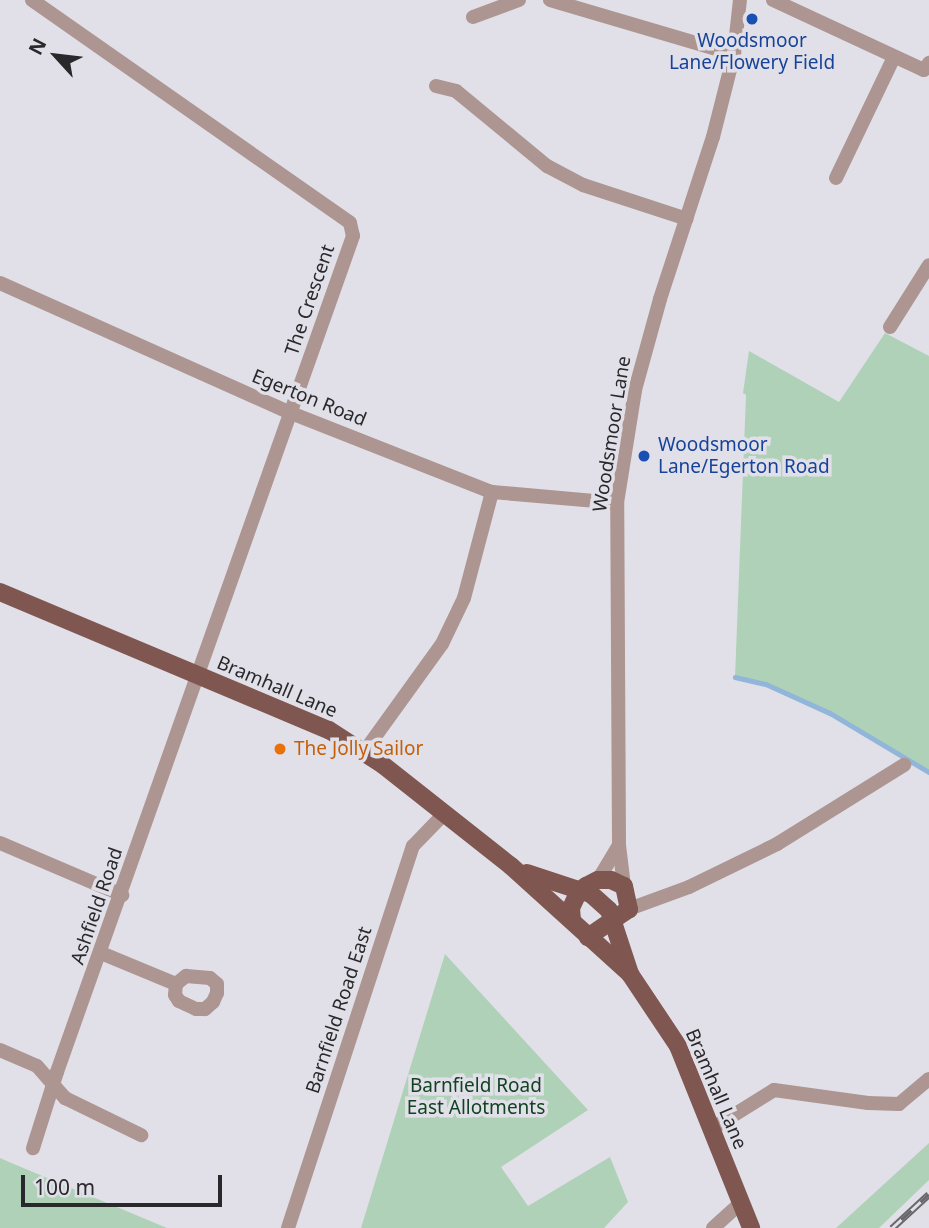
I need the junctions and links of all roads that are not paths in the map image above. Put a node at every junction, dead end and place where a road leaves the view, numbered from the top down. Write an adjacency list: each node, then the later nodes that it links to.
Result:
1 (32, 0): 16 (street, The Crescent)
2 (519, 0): 6 (street)
3 (550, 0): 7 (street)
4 (740, 0): 7 (street, Woodsmoor Lane)
5 (773, 0): 8 (street)
6 (473, 17)
7 (734, 54): 12 (street, Woodsmoor Lane)
8 (894, 57): 9 (street); 11 (street)
9 (927, 69)
10 (436, 86): 12 (street)
11 (836, 178)
12 (687, 219): 18 (street, Woodsmoor Lane)
13 (929, 265): 15 (street)
14 (0, 283): 16 (street, Egerton Road)
15 (890, 327)
16 (290, 413): 17 (street, Egerton Road); 20 (street, The Crescent)
17 (492, 492): 18 (street, Egerton Road); 21 (street)
18 (617, 503): 25 (street, Woodsmoor Lane)
19 (0, 592): 20 (main road, Bramhall Lane)
20 (197, 677): 21 (main road, Bramhall Lane); 30 (street, Ashfield Road)
21 (364, 752): 23 (main road, Bramhall Lane)
22 (904, 765): 31 (street)
23 (444, 814): 26 (main road, Bramhall Lane); 45 (street, Barnfield Road East)
24 (0, 843): 30 (street)
25 (619, 845): 27 (street); 28 (street, Woodsmoor Lane)
26 (511, 866): 29 (main road, Bramhall Lane); 32 (main road, Bramhall Lane)
27 (598, 880): 28 (main road); 29 (main road)
28 (624, 886): 31 (main road)
29 (579, 891): 32 (main road); 33 (main road, Bramhall Lane)
30 (122, 895): 35 (street, Ashfield Road)
31 (629, 909): 33 (main road)
32 (572, 920): 34 (main road, Bramhall Lane)
33 (612, 920): 34 (main road); 36 (main road, Bramhall Lane)
34 (588, 937): 36 (main road, Bramhall Lane)
35 (101, 953): 37 (street); 40 (street, Ashfield Road)
36 (630, 974): 41 (main road, Bramhall Lane)
37 (176, 984)
38 (0, 1051): 40 (street)
39 (929, 1079): 41 (street)
40 (53, 1086): 42 (street); 43 (street, Ashfield Road)
41 (713, 1128): 44 (main road, Bramhall Lane)
42 (141, 1135)
43 (33, 1148)
44 (741, 1203): 46 (street); 47 (main road, Bramhall Lane)
45 (288, 1228)
46 (713, 1228)
47 (751, 1228)

